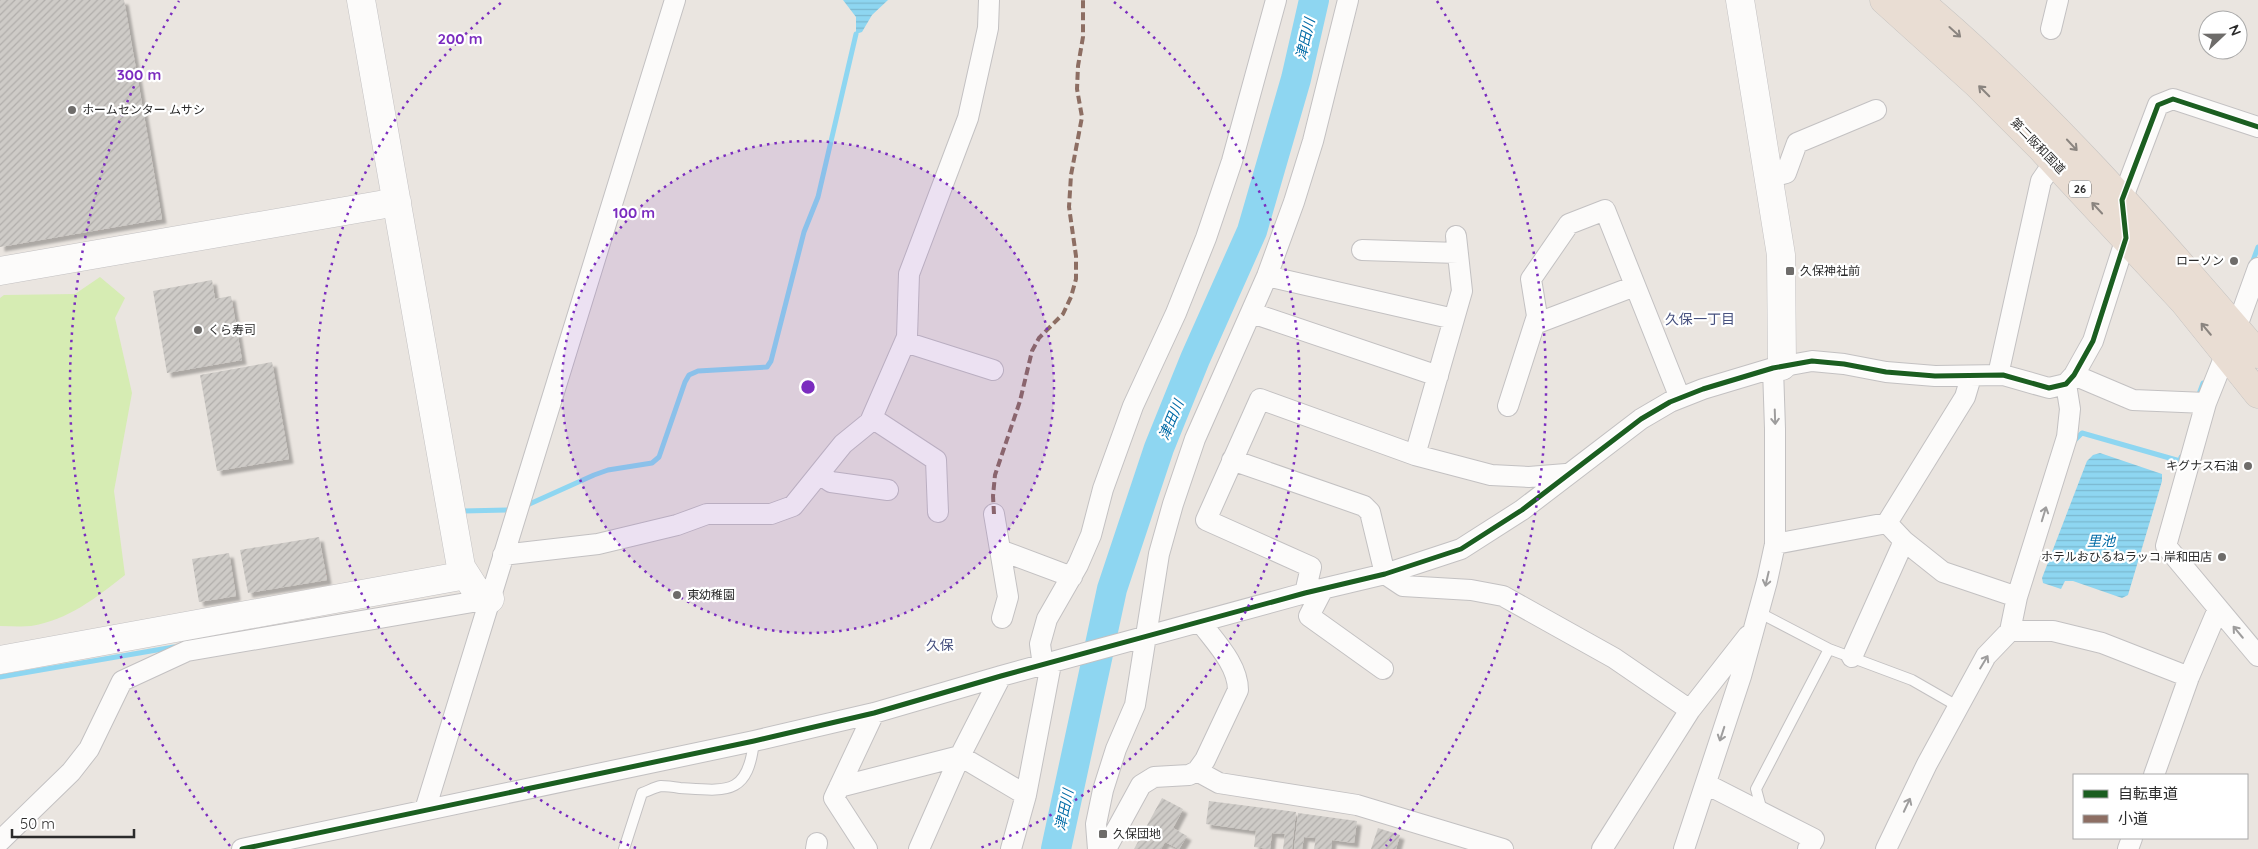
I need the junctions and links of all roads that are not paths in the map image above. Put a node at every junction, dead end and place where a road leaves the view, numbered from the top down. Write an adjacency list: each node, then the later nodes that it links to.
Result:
1 (361, 0): 16 (street)
2 (675, 0): 51 (street)
3 (990, 0): 27 (street)
4 (1276, 0): 54 (street)
5 (1348, 0): 21 (street)
6 (1740, 0): 14 (street)
7 (1884, 0): 13 (highway, 第二阪和国道 / 26, one-way to 7)
8 (1918, 0): 15 (highway, 第二阪和国道 / 26, one-way to 15)
9 (2058, 0): 10 (street)
10 (2051, 29)
11 (1876, 110): 14 (street)
12 (2258, 126): 15 (street)
13 (2054, 162): 17 (highway, 第二阪和国道 / 26, one-way to 13); 31 (street)
14 (1768, 178): 29 (street)
15 (2122, 200): 17 (street); 26 (highway, 第二阪和国道 / 26)
16 (397, 202): 20 (street); 53 (street)
17 (2126, 238): 26 (highway, 第二阪和国道 / 26, one-way to 17); 34 (street)
18 (1362, 250): 24 (street)
19 (2258, 268): 26 (street)
20 (0, 271)
21 (1267, 276): 23 (street); 24 (street)
22 (1635, 286): 25 (street); 25 (street); 36 (street)
23 (1252, 313): 32 (street); 63 (street)
24 (1454, 319): 32 (street)
25 (1535, 324): 38 (street)
26 (2231, 341): 28 (highway, 第二阪和国道 / 26); 35 (highway, 第二阪和国道 / 26); 37 (street)
27 (905, 342): 30 (street); 39 (street)
28 (2258, 354)
29 (1777, 367): 33 (street); 36 (street); 49 (street, one-way to 49)
30 (992, 370)
31 (1998, 375): 33 (street); 34 (street)
32 (1438, 376): 40 (street)
33 (1971, 377): 47 (street)
34 (2070, 380): 37 (street); 56 (street, one-way to 34)
35 (2258, 394)
36 (1680, 398): 43 (street)
37 (2206, 402): 58 (street)
38 (1508, 406)
39 (872, 418): 42 (street); 45 (street)
40 (1415, 455): 41 (street); 43 (street)
41 (1232, 460): 52 (street); 55 (street)
42 (819, 474): 44 (street); 51 (street)
43 (1566, 474): 52 (street)
44 (888, 490)
45 (938, 512)
46 (994, 514): 50 (street)
47 (1888, 522): 48 (street); 49 (street)
48 (1904, 541): 56 (street); 66 (street)
49 (1775, 544): 60 (street, one-way to 60)
50 (1000, 550): 54 (street); 59 (street)
51 (503, 555): 57 (street)
52 (1385, 574): 55 (street); 73 (street)
53 (466, 575): 57 (street); 67 (street)
54 (1072, 577): 68 (street)
55 (1314, 591): 61 (street); 69 (street)
56 (2017, 597): 62 (street)
57 (490, 599): 82 (street); 85 (street)
58 (2218, 609): 65 (street, one-way to 58); 71 (street)
59 (1002, 618)
60 (1755, 621): 64 (lane); 73 (street); 79 (street, one-way to 79)
61 (1201, 623): 63 (street); 77 (street)
62 (2010, 631): 71 (street); 72 (street, one-way to 62)
63 (1145, 639): 68 (street); 92 (street)
64 (1829, 649): 66 (lane); 83 (lane)
65 (2258, 656)
66 (1852, 657): 72 (lane)
67 (0, 660)
68 (1047, 665): 70 (street); 81 (street)
69 (1383, 669)
70 (1001, 676): 74 (street); 76 (street)
71 (2189, 677): 78 (street)
72 (1959, 707): 98 (street, one-way to 72)
73 (1690, 710): 95 (street)
74 (874, 713): 75 (street); 80 (street)
75 (754, 741): 82 (street); 88 (lane)
76 (960, 756): 80 (street); 81 (street); 90 (street)
77 (1197, 771): 93 (street); 94 (street)
78 (2154, 774)
79 (1706, 784): 83 (street); 96 (street)
80 (839, 787): 89 (street)
81 (1026, 795): 91 (street)
82 (426, 810): 84 (street)
83 (1763, 813): 97 (street)
84 (323, 833): 86 (street); 87 (street)
85 (0, 841)
86 (242, 849)
87 (336, 849)
88 (624, 849)
89 (867, 849)
90 (919, 849)
91 (1011, 849)
92 (1098, 849)
93 (1106, 849)
94 (1503, 849)
95 (1602, 849)
96 (1684, 849)
97 (1808, 849)
98 (1886, 849)

